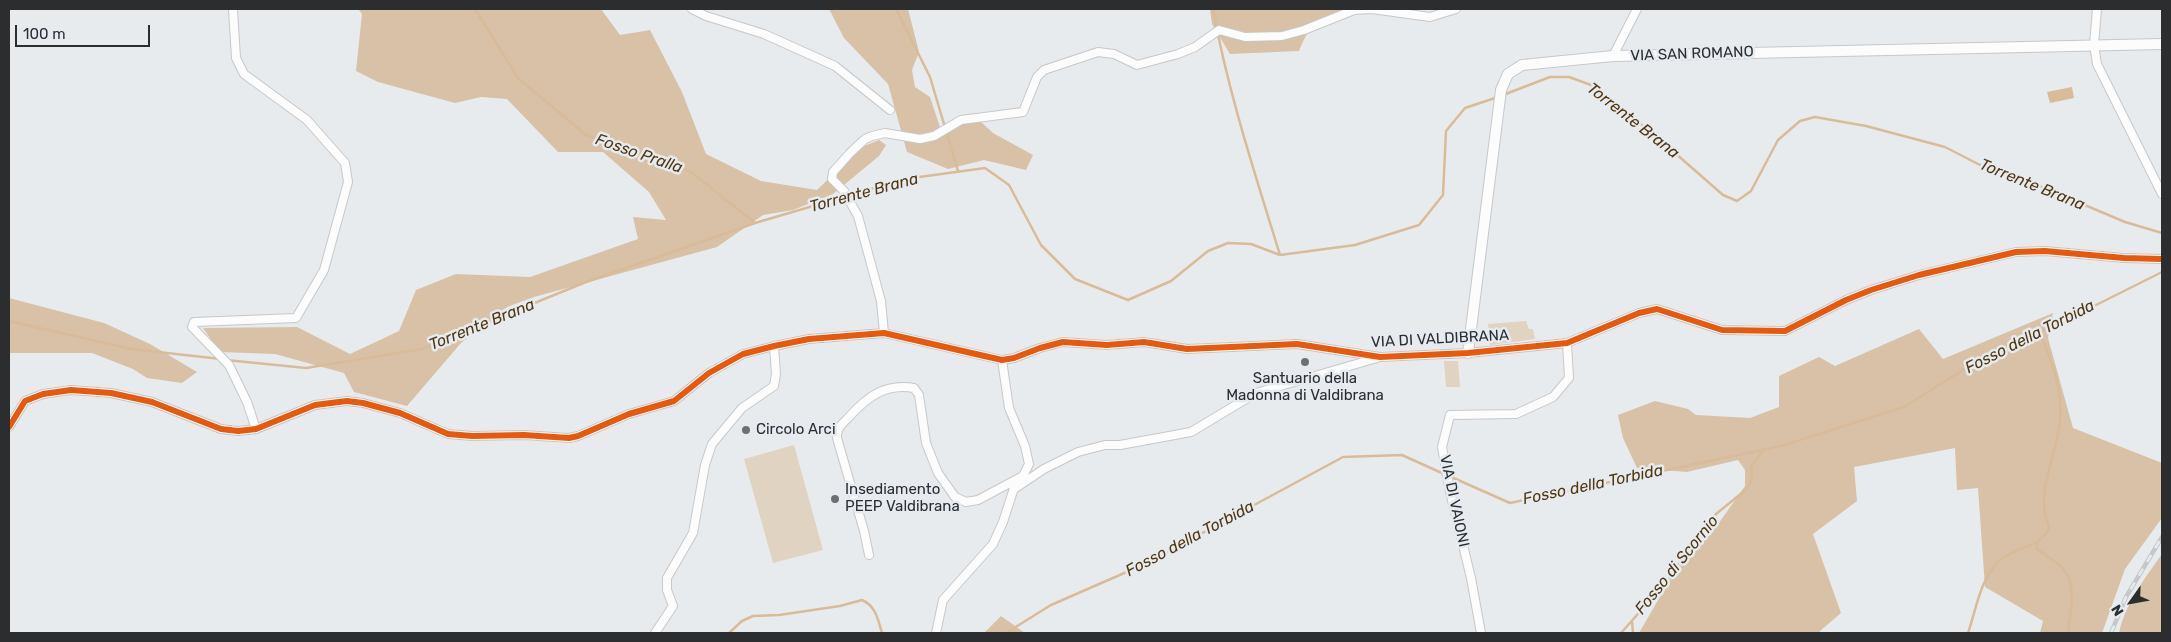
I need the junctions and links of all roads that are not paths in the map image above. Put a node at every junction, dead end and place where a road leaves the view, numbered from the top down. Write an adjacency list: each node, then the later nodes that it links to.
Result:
1 (233, 9): 19 (street)
2 (692, 9): 9 (street)
3 (1456, 9): 12 (street)
4 (1637, 9): 8 (street)
5 (2098, 9): 7 (street)
6 (2162, 44): 7 (street, VIA SAN ROMANO)
7 (2094, 45): 8 (street, VIA SAN ROMANO); 10 (street)
8 (1613, 56): 15 (street, VIA SAN ROMANO)
9 (890, 110)
10 (2162, 194)
11 (2162, 259): 13 (street, VIA DI VALDIBRANA)
12 (884, 333): 14 (street, VIA DI VALDIBRANA); 17 (street, VIA DI VALDIBRANA)
13 (1567, 343): 15 (street, VIA DI VALDIBRANA); 24 (street, VIA DI VAIONI)
14 (774, 346): 19 (street, VIA DI VALDIBRANA); 22 (street)
15 (1468, 353): 16 (street, VIA DI VALDIBRANA)
16 (1380, 357): 17 (street, VIA DI VALDIBRANA); 20 (street, VIA DI VALDIBRANA)
17 (1002, 360): 20 (street)
18 (9, 428): 19 (street, VIA DI VALDIBRANA)
19 (256, 429)
20 (1015, 485): 21 (street, VIA DI VALDIBRANA); 23 (street)
21 (869, 556)
22 (655, 633)
23 (936, 633)
24 (1481, 633)

